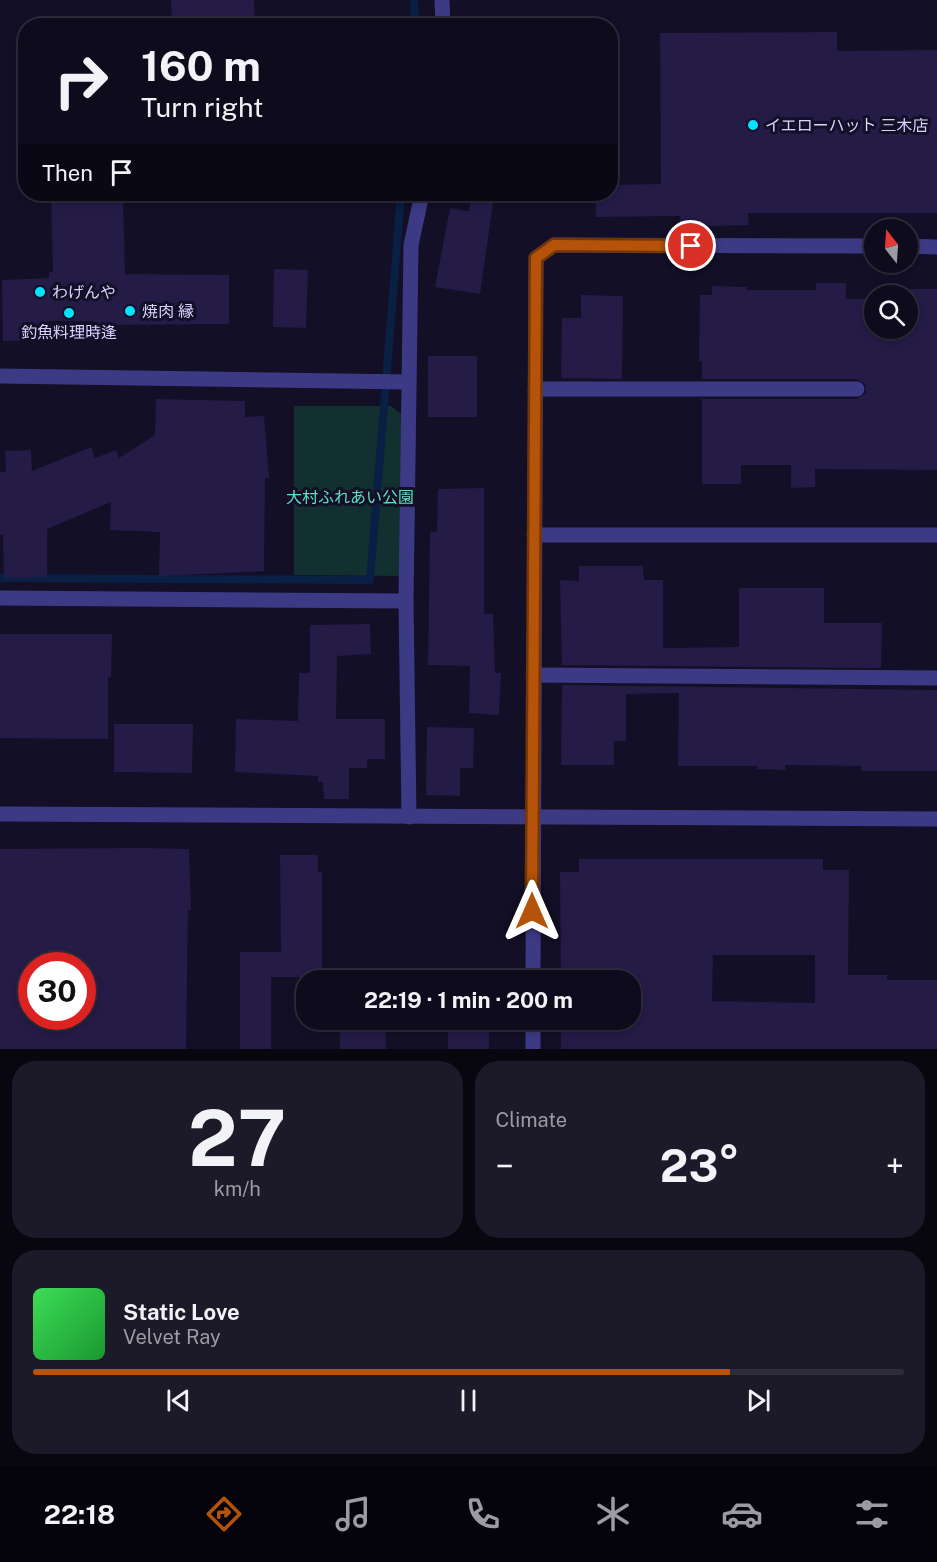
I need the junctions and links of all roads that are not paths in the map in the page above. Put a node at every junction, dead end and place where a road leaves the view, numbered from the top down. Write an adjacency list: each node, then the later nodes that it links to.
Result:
1 (442, 0): 2 (street)
2 (443, 18)
3 (420, 201): 8 (street)
4 (864, 246): 10 (street)
5 (918, 246): 6 (street)
6 (937, 247)
7 (0, 376): 8 (street)
8 (409, 382): 14 (street)
9 (857, 388): 10 (street)
10 (535, 389): 11 (street)
11 (534, 535): 12 (street); 15 (street)
12 (937, 535)
13 (0, 598): 14 (street)
14 (406, 601): 18 (street)
15 (533, 675): 16 (street); 19 (street)
16 (937, 678)
17 (0, 814): 18 (street)
18 (409, 817): 19 (street)
19 (532, 817): 20 (street); 21 (street)
20 (937, 819)
21 (533, 970)
22 (533, 1030): 23 (street)
23 (533, 1049)

